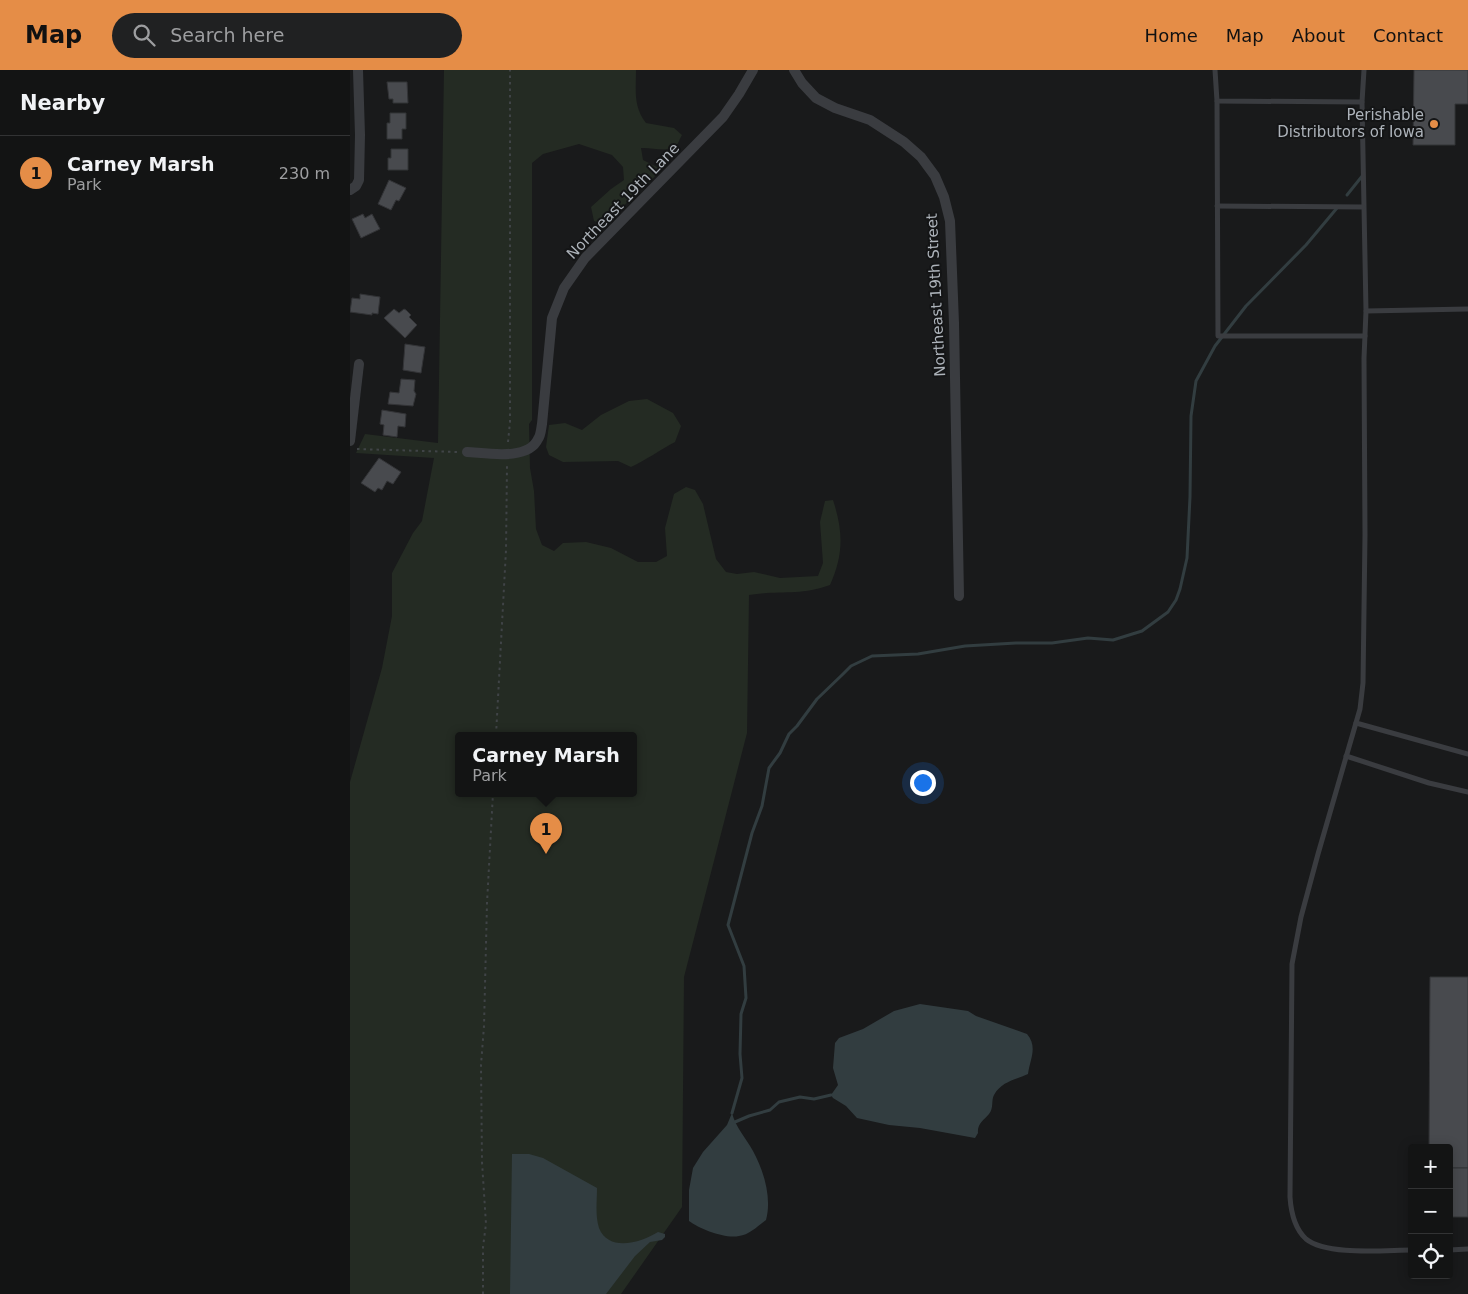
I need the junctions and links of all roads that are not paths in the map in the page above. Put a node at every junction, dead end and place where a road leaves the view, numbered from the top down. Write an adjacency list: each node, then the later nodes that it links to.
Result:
1 (358, 70): 8 (street)
2 (753, 70): 18 (street, Northeast 19th Lane)
3 (794, 70): 19 (street, Northeast 19th Street)
4 (1215, 70): 6 (lane)
5 (1364, 70): 7 (lane)
6 (1217, 100): 7 (lane); 11 (lane)
7 (1362, 102): 12 (lane)
8 (360, 135): 9 (street); 10 (street)
9 (350, 150)
10 (350, 190)
11 (1216, 206): 12 (lane); 15 (lane)
12 (1363, 207): 14 (lane)
13 (1468, 309): 14 (lane)
14 (1366, 311): 15 (lane)
15 (1365, 336): 20 (lane)
16 (358, 364): 17 (street)
17 (351, 444)
18 (467, 452)
19 (959, 596)
20 (1356, 723): 21 (lane); 22 (lane)
21 (1468, 754)
22 (1346, 756): 23 (lane); 25 (lane)
23 (1468, 792)
24 (1468, 1249): 26 (lane)
25 (1408, 1250)
26 (1453, 1250)

